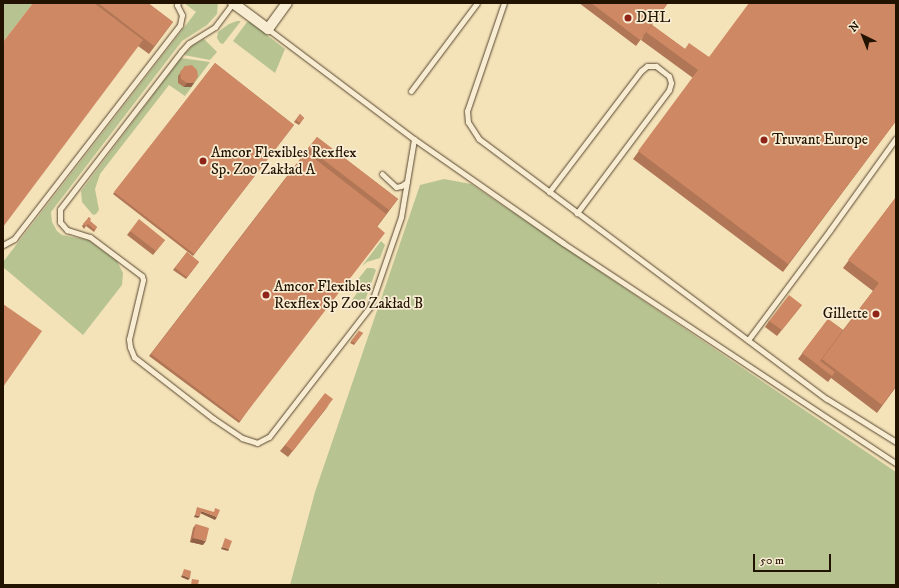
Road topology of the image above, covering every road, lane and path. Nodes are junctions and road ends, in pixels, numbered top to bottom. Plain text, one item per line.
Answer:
1 (178, 3) edge
2 (233, 3) edge
3 (287, 3) edge
4 (477, 3) edge
5 (504, 3) edge
6 (268, 29) junction
7 (411, 91) dead end
8 (896, 138) edge
9 (414, 139) junction
10 (382, 174) dead end
11 (407, 182) junction
12 (549, 192) junction
13 (577, 213) junction
14 (3, 245) edge
15 (748, 340) junction
16 (896, 442) edge
17 (896, 462) edge

1 - 14 lane
2 - 6 street
2 - 11 lane
3 - 6 street
4 - 7 lane
5 - 12 lane
6 - 9 lane
8 - 15 lane
9 - 11 lane
9 - 17 lane
10 - 11 lane
12 - 13 lane
12 - 13 lane
13 - 15 lane
15 - 16 lane

